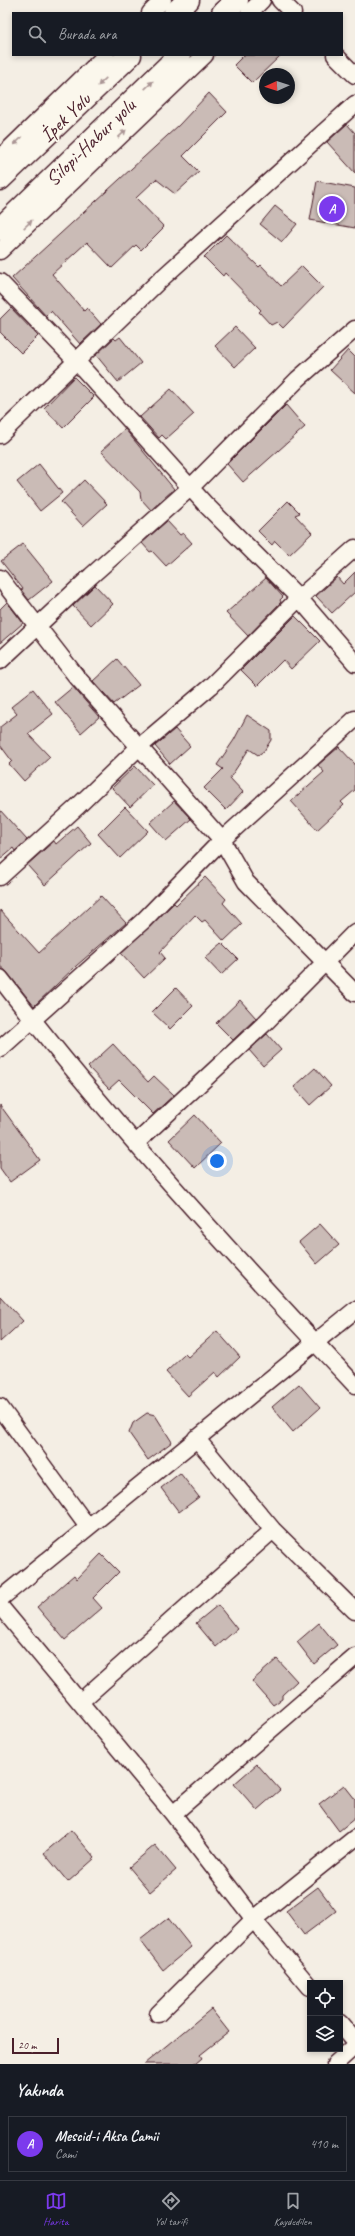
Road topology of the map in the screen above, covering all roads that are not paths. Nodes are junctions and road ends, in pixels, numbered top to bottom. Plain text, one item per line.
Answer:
1 (163, 0) edge
2 (188, 0) edge
3 (237, 0) edge
4 (262, 0) edge
5 (280, 0) edge
6 (151, 12) edge
7 (175, 12) edge
8 (225, 12) edge
9 (250, 12) edge
10 (292, 12) edge
11 (105, 56) edge
12 (129, 56) edge
13 (179, 56) edge
14 (204, 56) edge
15 (336, 56) edge
16 (355, 75) edge
17 (355, 104) edge
18 (0, 158) edge
19 (0, 179) edge
20 (0, 229) edge
21 (0, 251) edge
22 (0, 282) edge
23 (355, 329) edge
24 (77, 362) junction
25 (0, 435) edge
26 (190, 488) junction
27 (355, 548) edge
28 (0, 578) edge
29 (299, 598) junction
30 (38, 626) junction
31 (0, 661) edge
32 (355, 663) edge
33 (355, 719) edge
34 (139, 747) junction
35 (222, 840) junction
36 (0, 877) edge
37 (355, 932) edge
38 (325, 962) junction
39 (0, 978) edge
40 (355, 993) edge
41 (33, 1021) junction
42 (0, 1049) edge
43 (136, 1143) junction
44 (355, 1310) edge
45 (314, 1342) junction
46 (355, 1385) edge
47 (0, 1407) edge
48 (196, 1438) junction
49 (88, 1527) junction
50 (273, 1530) junction
51 (0, 1599) edge
52 (0, 1606) edge
53 (355, 1612) edge
54 (355, 1656) edge
55 (80, 1702) junction
56 (173, 1814) junction
57 (355, 1838) edge
58 (254, 1920) junction
59 (307, 1983) edge
60 (158, 2014) dead end
61 (343, 2027) edge
62 (355, 2041) edge
63 (355, 2046) edge
64 (335, 2064) edge

1 - 6 street
2 - 7 highway
3 - 8 highway
4 - 9 street
5 - 10 street
11 -> 18 street
12 -> 19 highway, İpek Yolu
20 -> 13 highway, Silopi-Habur yolu
21 -> 14 street
15 - 16 street
17 - 24 street
22 - 24 street
23 - 26 street
24 - 25 street
24 - 26 street
26 - 29 street
26 - 30 street
27 - 29 street
28 - 30 street
29 - 32 street
29 - 34 street
30 - 31 street
30 - 34 street
33 - 35 street
34 - 35 street
34 - 36 street
35 - 38 street
35 - 41 street
37 - 38 street
38 - 40 street
38 - 43 street
39 - 41 street
41 - 42 street
41 - 43 street
43 - 45 street
44 - 45 street
45 - 46 street
45 - 48 street
47 - 49 street
48 - 49 street
48 - 50 street
49 - 51 street
50 - 53 street
50 - 55 street
52 - 55 street
54 - 56 street
55 - 56 street
56 - 58 street
57 - 58 street
58 - 59 street
58 - 60 street
61 - 62 street
63 - 64 street

